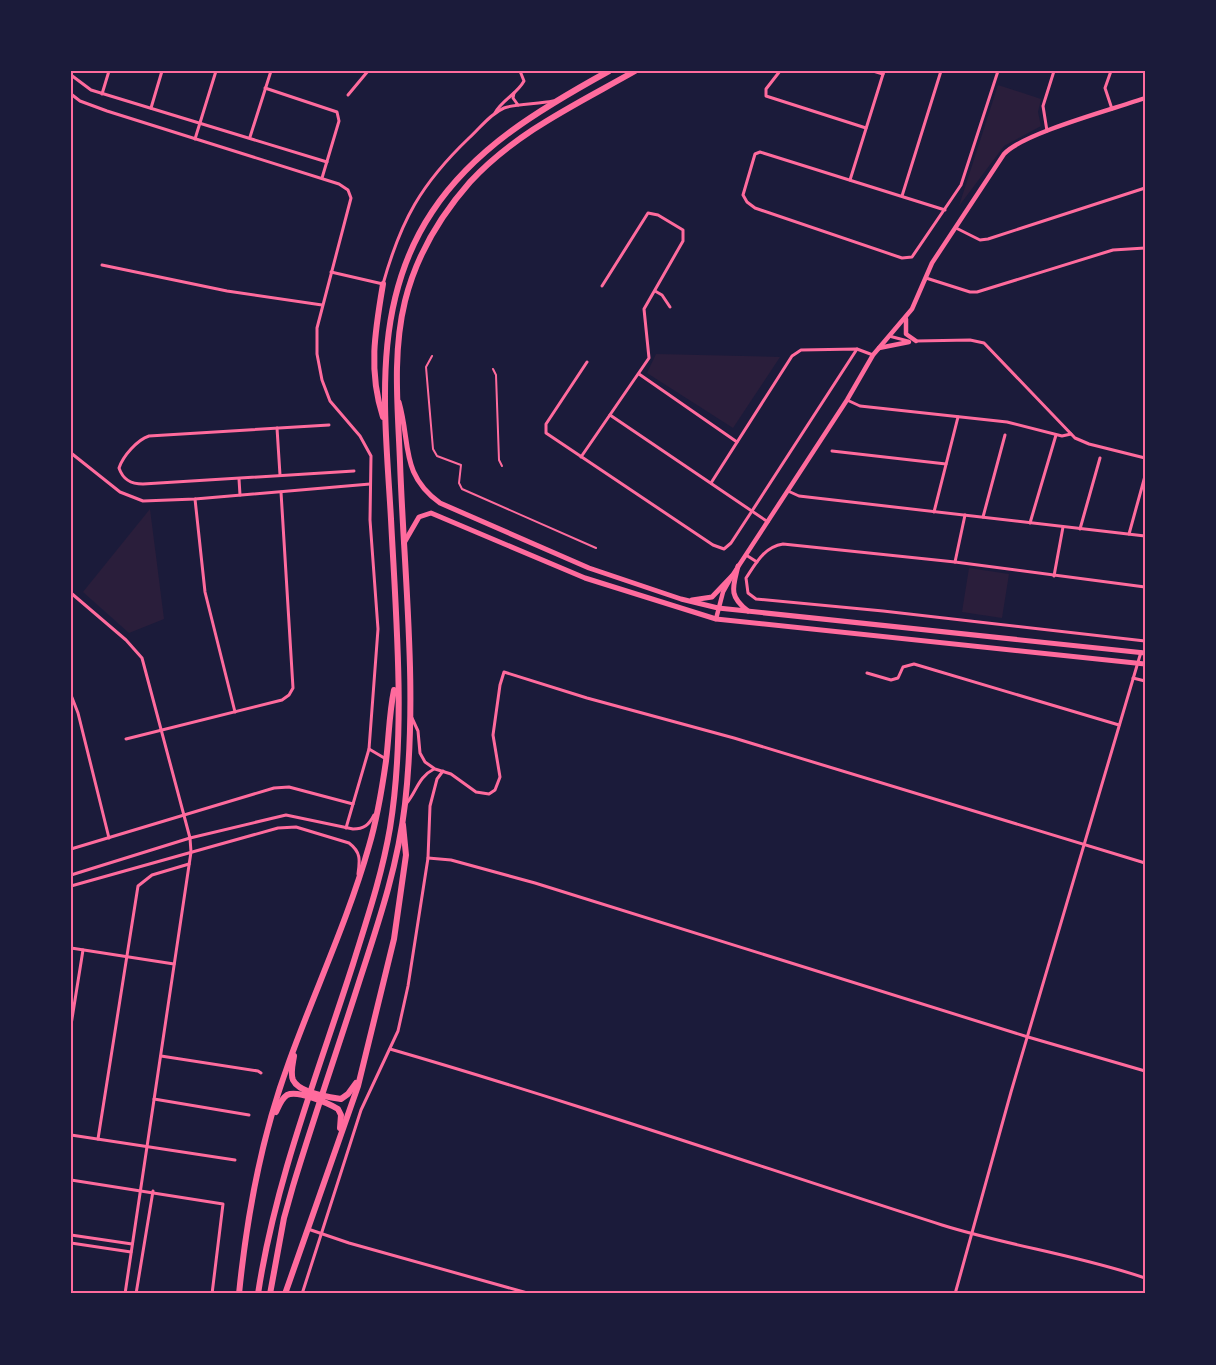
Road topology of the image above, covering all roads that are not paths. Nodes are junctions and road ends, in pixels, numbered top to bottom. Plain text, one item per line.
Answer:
1 (109, 71) edge
2 (162, 71) edge
3 (216, 71) edge
4 (271, 71) edge
5 (368, 71) edge
6 (520, 71) edge
7 (609, 71) edge
8 (635, 71) edge
9 (780, 71) edge
10 (873, 71) edge
11 (941, 71) edge
12 (998, 71) edge
13 (1054, 71) edge
14 (1111, 71) edge
15 (884, 73) edge
16 (71, 75) edge
17 (265, 88) junction
18 (514, 93) junction
19 (71, 94) edge
20 (102, 94) junction
21 (348, 95) dead end
22 (1145, 98) edge
23 (555, 100) junction
24 (519, 106) junction
25 (151, 108) junction
26 (1112, 110) junction
27 (494, 114) junction
28 (200, 123) junction
29 (866, 128) junction
30 (1048, 131) junction
31 (250, 138) junction
32 (195, 139) junction
33 (327, 162) junction
34 (322, 178) junction
35 (850, 180) junction
36 (1145, 188) edge
37 (902, 196) junction
38 (945, 210) junction
39 (956, 228) junction
40 (1145, 248) edge
41 (102, 266) dead end
42 (331, 272) junction
43 (925, 278) junction
44 (383, 284) junction
45 (602, 286) dead end
46 (655, 291) junction
47 (322, 305) junction
48 (670, 307) dead end
49 (906, 318) junction
50 (889, 336) junction
51 (916, 341) junction
52 (909, 342) junction
53 (878, 348) junction
54 (857, 349) junction
55 (874, 355) junction
56 (432, 356) dead end
57 (587, 362) dead end
58 (494, 368) dead end
59 (639, 374) junction
60 (397, 395) junction
61 (847, 400) junction
62 (610, 415) junction
63 (958, 417) junction
64 (385, 423) junction
65 (329, 425) dead end
66 (277, 428) junction
67 (1071, 434) junction
68 (1006, 435) dead end
69 (1056, 435) junction
70 (737, 442) junction
71 (832, 451) dead end
72 (71, 453) edge
73 (582, 457) junction
74 (1100, 458) dead end
75 (1145, 458) edge
76 (946, 464) junction
77 (502, 466) dead end
78 (354, 471) dead end
79 (280, 475) junction
80 (1145, 476) edge
81 (239, 479) junction
82 (710, 483) junction
83 (370, 484) junction
84 (788, 491) junction
85 (281, 492) junction
86 (240, 495) junction
87 (195, 499) junction
88 (752, 511) junction
89 (934, 512) junction
90 (965, 515) junction
91 (983, 517) junction
92 (768, 522) junction
93 (1030, 523) junction
94 (1062, 527) junction
95 (1080, 529) junction
96 (1129, 534) junction
97 (1145, 536) edge
98 (403, 545) junction
99 (596, 548) dead end
100 (746, 555) junction
101 (757, 562) junction
102 (954, 562) junction
103 (738, 566) junction
104 (732, 576) junction
105 (1054, 576) junction
106 (1145, 587) edge
107 (71, 592) edge
108 (681, 599) junction
109 (718, 608) junction
110 (749, 611) junction
111 (716, 618) junction
112 (1145, 641) edge
113 (1143, 653) edge
114 (1138, 662) junction
115 (1145, 664) edge
116 (867, 673) dead end
117 (1133, 678) junction
118 (397, 679) junction
119 (1145, 680) edge
120 (71, 695) edge
121 (235, 712) junction
122 (411, 715) junction
123 (1119, 725) junction
124 (161, 730) junction
125 (126, 739) dead end
126 (369, 749) junction
127 (386, 760) junction
128 (435, 769) junction
129 (443, 771) junction
130 (353, 804) junction
131 (405, 805) junction
132 (378, 809) junction
133 (184, 816) junction
134 (403, 822) junction
135 (346, 828) junction
136 (109, 838) junction
137 (190, 838) junction
138 (1086, 845) junction
139 (71, 849) edge
140 (191, 852) junction
141 (428, 858) junction
142 (1145, 863) edge
143 (189, 864) junction
144 (71, 875) edge
145 (71, 886) edge
146 (356, 889) junction
147 (71, 948) edge
148 (83, 950) junction
149 (126, 957) junction
150 (174, 964) junction
151 (71, 1025) edge
152 (1028, 1038) junction
153 (296, 1044) junction
154 (390, 1049) junction
155 (161, 1056) junction
156 (362, 1068) junction
157 (1145, 1071) edge
158 (261, 1073) dead end
159 (154, 1099) junction
160 (249, 1115) dead end
161 (71, 1135) edge
162 (266, 1136) junction
163 (98, 1139) junction
164 (336, 1144) junction
165 (147, 1146) junction
166 (235, 1160) dead end
167 (71, 1180) edge
168 (141, 1189) junction
169 (153, 1191) junction
170 (308, 1229) junction
171 (321, 1234) junction
172 (972, 1234) junction
173 (71, 1235) edge
174 (71, 1243) edge
175 (132, 1244) junction
176 (131, 1252) junction
177 (1145, 1278) edge
178 (125, 1294) edge
179 (136, 1294) edge
180 (212, 1294) edge
181 (240, 1294) edge
182 (258, 1294) edge
183 (270, 1294) edge
184 (285, 1294) edge
185 (302, 1294) edge
186 (531, 1294) edge
187 (954, 1294) edge

1 - 20 street
2 - 25 street
3 - 28 street
4 - 17 street
5 - 21 street
6 - 18 street
7 - 23 highway
8 - 60 highway
9 - 29 street
10 - 15 street
11 - 37 street
12 - 38 street
13 - 30 street
14 - 26 street
15 - 29 street
16 - 20 street
17 - 31 street
17 - 33 street
18 - 24 street
18 - 27 street
19 - 32 street
20 - 25 street
22 - 26 street
23 - 24 street
23 - 64 highway
24 - 27 street
25 - 28 street
26 - 30 street
27 - 44 street
28 - 31 street
28 - 32 street
29 - 35 street
30 - 39 street
31 - 33 street
32 - 34 street
33 - 34 street
34 - 42 street
35 - 37 street
35 - 38 street
36 - 39 street
37 - 38 street
39 - 43 street
40 - 43 street
41 - 47 street
42 - 44 street
42 - 47 street
43 - 49 street
44 - 64 highway
45 - 46 street
46 - 48 street
46 - 59 street
47 - 83 street
49 - 50 street
49 - 51 street
50 - 52 street
50 - 53 street
51 - 52 street
51 - 67 street
52 - 53 street
53 - 55 street
54 - 55 street
54 - 70 street
54 - 88 street
55 - 61 street
56 - 99 lane
57 - 73 street
58 - 77 lane
59 - 62 street
59 - 70 street
60 - 98 highway
60 - 108 main road
61 - 63 street
61 - 84 street
62 - 73 street
62 - 82 street
63 - 69 street
63 - 76 street
64 - 118 highway
65 - 66 street
66 - 79 street
66 - 81 street
67 - 69 street
67 - 75 street
68 - 91 street
69 - 93 street
70 - 82 street
71 - 76 street
72 - 87 street
73 - 88 street
74 - 95 street
76 - 89 street
78 - 79 street
79 - 81 street
80 - 96 street
81 - 86 street
82 - 88 street
83 - 85 street
83 - 126 street
84 - 89 street
84 - 92 street
85 - 86 street
85 - 121 street
86 - 87 street
87 - 121 street
88 - 92 street
89 - 90 street
90 - 91 street
90 - 102 street
91 - 93 street
92 - 100 street
93 - 94 street
94 - 95 street
94 - 105 street
95 - 96 street
96 - 97 street
98 - 111 main road
98 - 122 highway
100 - 101 street
100 - 103 street
101 - 102 street
101 - 112 street
102 - 105 street
103 - 104 street
103 - 110 main road
104 - 108 main road
104 - 109 street
105 - 106 street
107 - 124 street
108 - 109 main road
109 - 110 main road
109 - 111 street
110 - 113 main road
111 - 114 main road
113 - 114 street
114 - 115 main road
114 - 117 street
116 - 123 street
117 - 119 street
117 - 123 street
118 - 127 highway
118 - 182 highway
120 - 136 street
121 - 124 street
122 - 128 street
122 - 131 highway
123 - 138 street
124 - 125 street
124 - 133 street
126 - 127 street
126 - 130 street
127 - 132 highway
128 - 129 street
128 - 131 street
129 - 138 street
129 - 141 street
130 - 133 street
130 - 135 street
131 - 134 highway
132 - 135 street
132 - 146 highway
133 - 136 street
133 - 137 street
134 - 156 highway
134 - 183 highway
135 - 137 street
136 - 139 street
137 - 140 street
137 - 144 street
138 - 142 street
138 - 152 street
140 - 143 street
140 - 145 street
140 - 146 street
141 - 152 street
141 - 154 street
143 - 149 street
143 - 150 street
146 - 153 highway
147 - 148 street
148 - 149 street
148 - 151 street
149 - 150 street
149 - 163 street
150 - 155 street
152 - 157 street
152 - 172 street
153 - 156 highway
153 - 162 highway
154 - 171 street
154 - 172 street
155 - 158 street
155 - 159 street
156 - 164 highway
159 - 160 street
159 - 165 street
161 - 163 street
162 - 164 highway
162 - 181 highway
163 - 165 street
164 - 170 highway
165 - 166 street
165 - 168 street
167 - 168 street
168 - 169 street
168 - 175 street
169 - 179 street
169 - 180 street
170 - 171 street
170 - 184 highway
171 - 185 street
171 - 186 street
172 - 177 street
172 - 187 street
173 - 175 street
174 - 176 street
175 - 176 street
176 - 178 street

